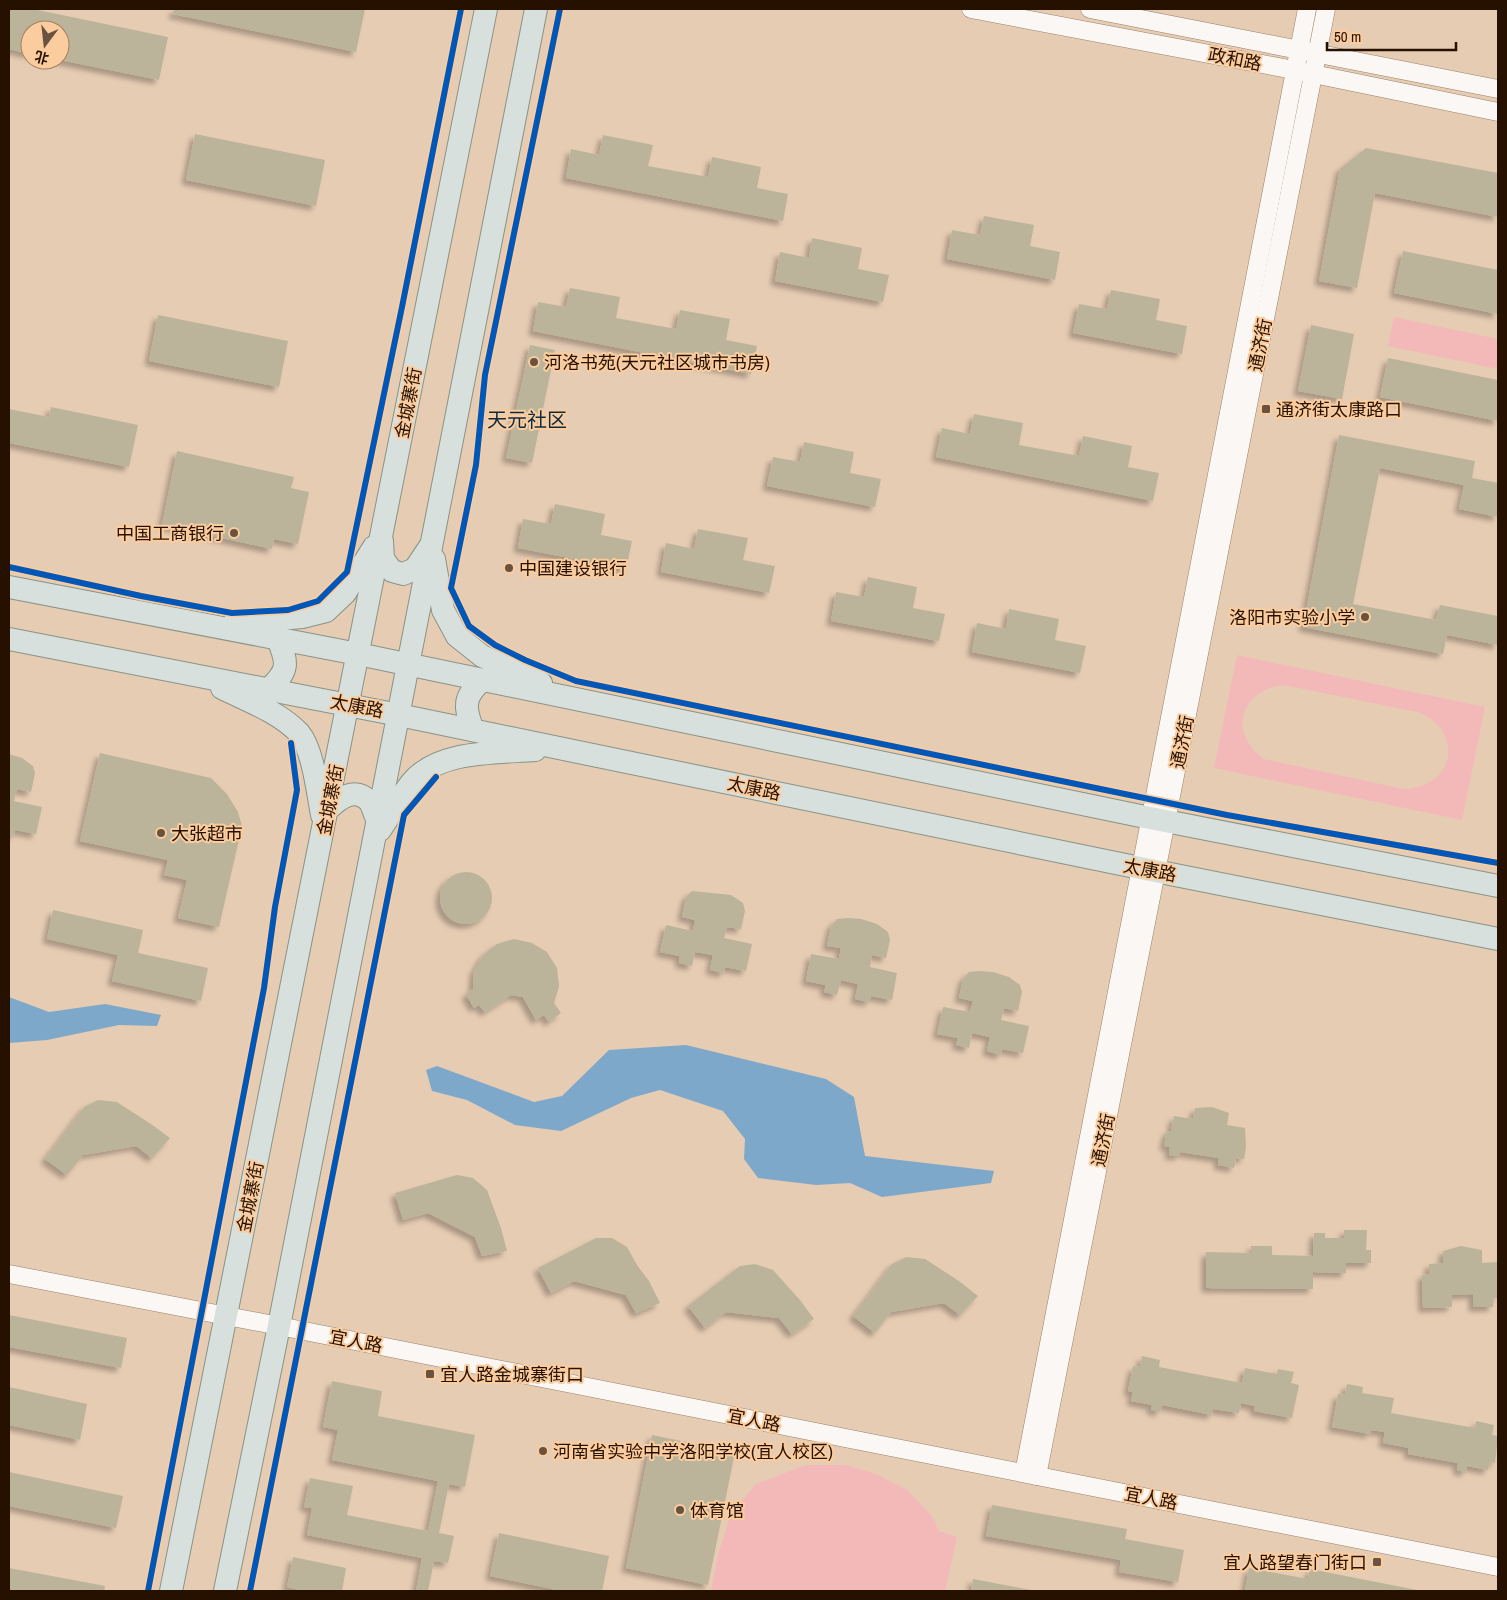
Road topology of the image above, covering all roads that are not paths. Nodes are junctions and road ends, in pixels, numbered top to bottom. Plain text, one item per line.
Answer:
1 (486, 9) edge
2 (536, 9) edge
3 (971, 9) edge
4 (1090, 9) edge
5 (1307, 9) edge
6 (1326, 9) edge
7 (1298, 50) junction
8 (1318, 53) junction
9 (1294, 70) junction
10 (1313, 74) junction
11 (1498, 89) edge
12 (1498, 112) edge
13 (381, 536) junction
14 (431, 545) junction
15 (9, 587) edge
16 (208, 626) junction
17 (9, 639) edge
18 (278, 639) junction
19 (358, 654) junction
20 (408, 665) junction
21 (198, 676) junction
22 (483, 680) junction
23 (269, 689) junction
24 (576, 699) junction
25 (349, 705) junction
26 (398, 714) junction
27 (473, 730) junction
28 (560, 748) junction
29 (326, 817) junction
30 (1158, 820) junction
31 (376, 830) junction
32 (1148, 870) junction
33 (1498, 886) edge
34 (1498, 939) edge
35 (9, 1262) edge
36 (9, 1274) edge
37 (228, 1310) junction
38 (280, 1320) junction
39 (1032, 1469) junction
40 (1498, 1556) edge
41 (1498, 1567) edge
42 (172, 1591) edge
43 (225, 1591) edge

1 - 13 main road, 金城寨街
2 - 14 main road
3 - 9 street, 政和路
4 - 7 street, 政和路
5 - 7 street, 通济街
6 - 8 street, 通济街
7 - 8 street, 政和路
7 - 9 street, 通济街
8 - 10 street, 通济街
8 - 11 street, 政和路
9 - 10 street, 政和路
9 - 30 street, 通济街
10 - 12 street, 政和路
10 - 30 street, 通济街
13 - 14 main road
13 - 16 main road
13 - 19 main road, 金城寨街
14 - 20 main road
14 - 24 main road
15 - 16 main road
16 - 18 main road
17 - 21 main road, 太康路
18 - 19 main road
18 - 23 main road
19 - 20 main road
19 - 25 main road, 金城寨街
20 - 22 main road
20 - 26 main road
21 - 23 main road, 太康路
21 - 29 main road
22 - 24 main road
22 - 27 main road
23 - 25 main road, 太康路
24 - 30 main road
25 - 26 main road, 太康路
25 - 29 main road, 金城寨街
26 - 27 main road, 太康路
26 - 31 main road
27 - 28 main road, 太康路
28 - 31 main road
28 - 32 main road, 太康路
29 - 31 main road
29 - 37 main road, 金城寨街
30 - 32 street, 通济街
30 - 33 main road
31 - 38 main road
32 - 34 main road, 太康路
32 - 39 street, 通济街
35 - 37 street, 宜人路
36 - 37 street, 宜人路
37 - 38 street, 宜人路
37 - 42 main road, 金城寨街
38 - 39 street, 宜人路
38 - 43 main road
39 - 40 street, 宜人路
39 - 41 street, 宜人路

